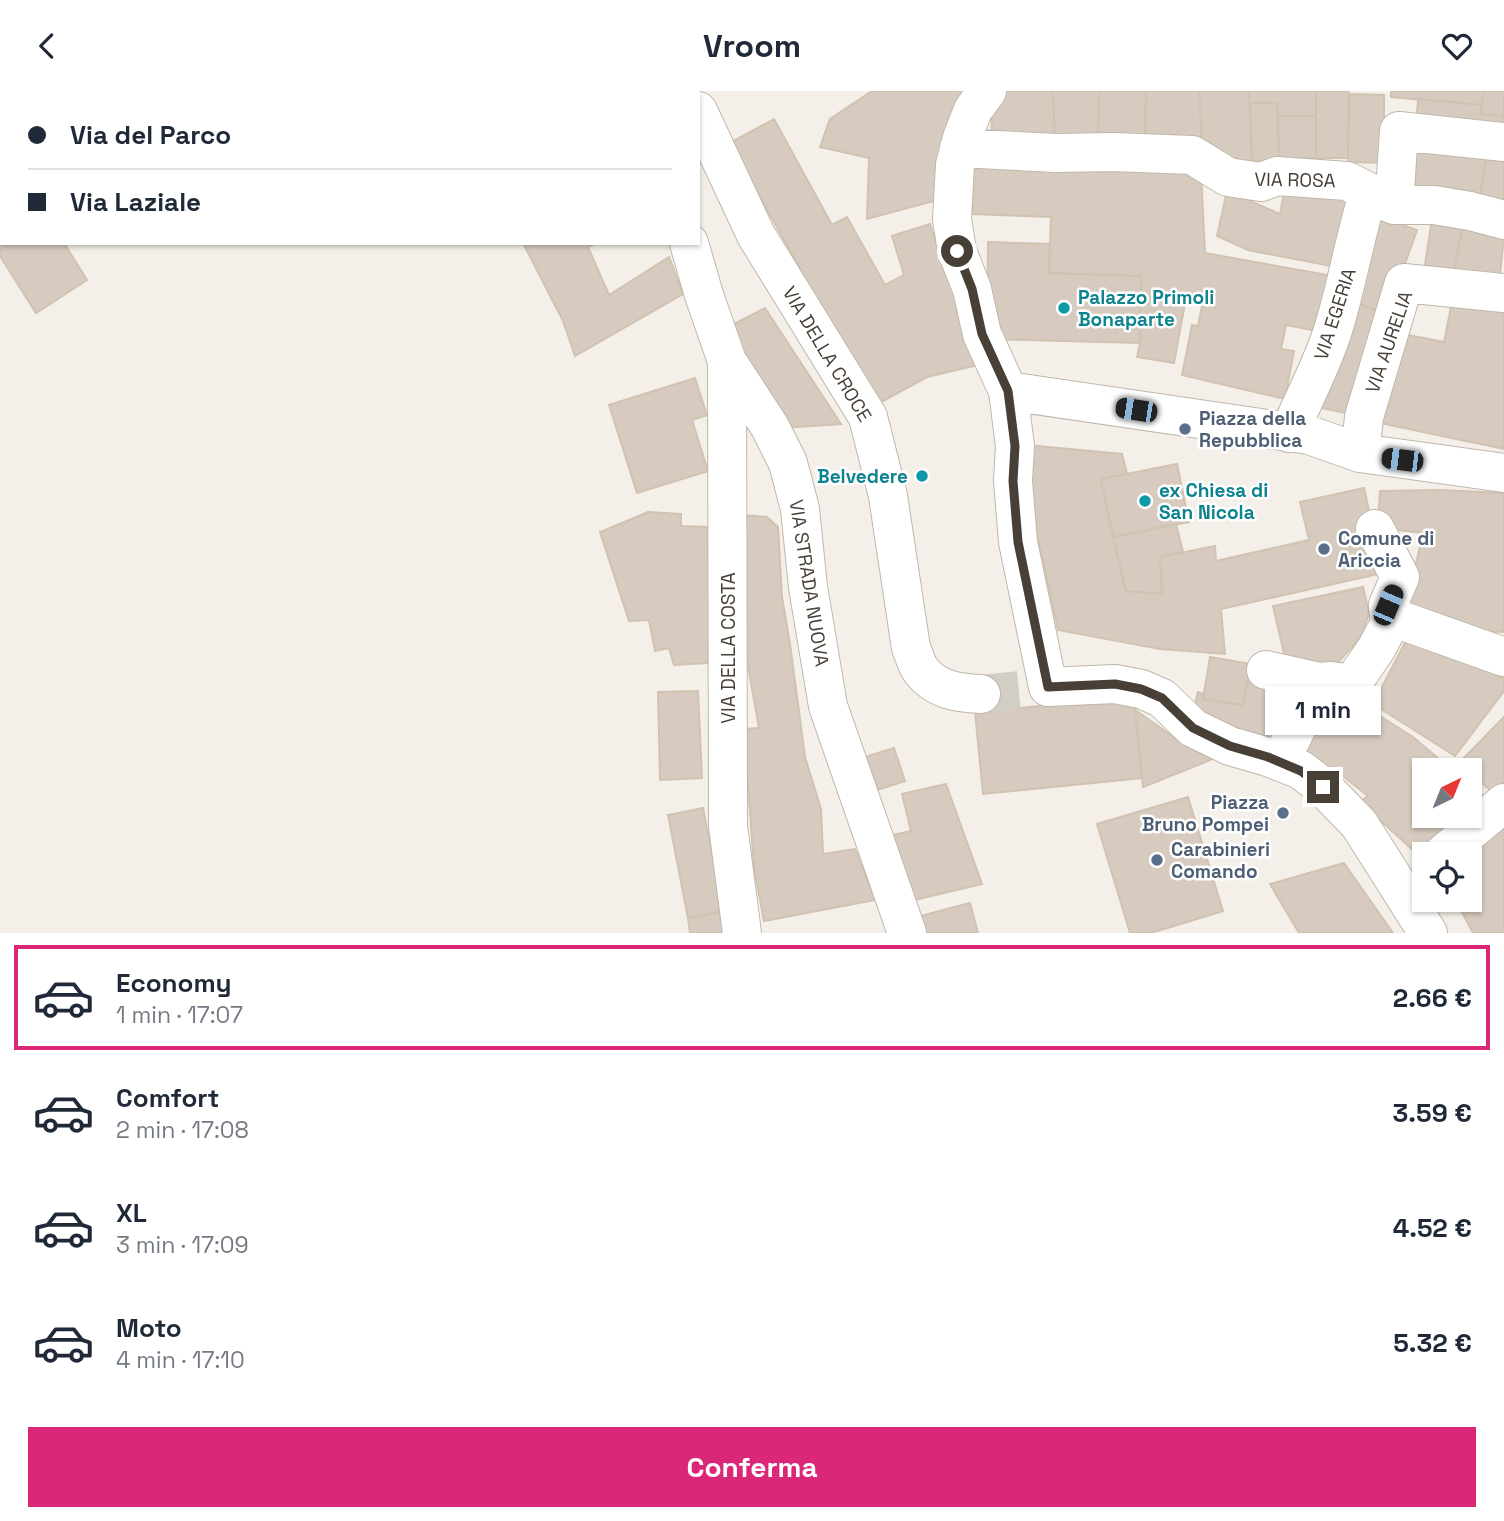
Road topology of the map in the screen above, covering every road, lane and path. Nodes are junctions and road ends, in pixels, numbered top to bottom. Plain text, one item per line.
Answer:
1 (987, 91) edge
2 (700, 115) edge
3 (1504, 142) edge
4 (959, 148) junction
5 (1381, 199) junction
6 (1504, 220) edge
7 (690, 245) edge
8 (1504, 293) edge
9 (727, 361) junction
10 (1008, 391) junction
11 (1289, 433) junction
12 (1360, 453) junction
13 (1504, 473) edge
14 (1375, 529) dead end
15 (1389, 616) junction
16 (1504, 657) edge
17 (1266, 670) dead end
18 (1318, 682) junction
19 (981, 694) tunnel mouth
20 (1280, 762) junction
21 (1504, 803) edge
22 (1457, 842) edge
23 (1412, 879) edge
24 (1422, 912) edge
25 (742, 933) edge
26 (907, 933) edge
27 (1428, 933) edge

1 - 4 street
2 - 19 street, VIA DELLA CROCE
3 - 5 street, VIA EGERIA
4 - 5 street, VIA ROSA
4 - 10 street
5 - 6 street, VIA ROSA
5 - 11 street, VIA EGERIA
7 - 9 street, VIA STRADA NUOVA
8 - 12 street, VIA AURELIA
9 - 25 street, VIA DELLA COSTA
9 - 26 street, VIA STRADA NUOVA
10 - 11 street
10 - 20 street
11 - 12 street
12 - 13 street
14 - 15 street
15 - 16 street
15 - 18 street
17 - 18 street
18 - 20 street
20 - 23 street
21 - 22 street
24 - 27 street

